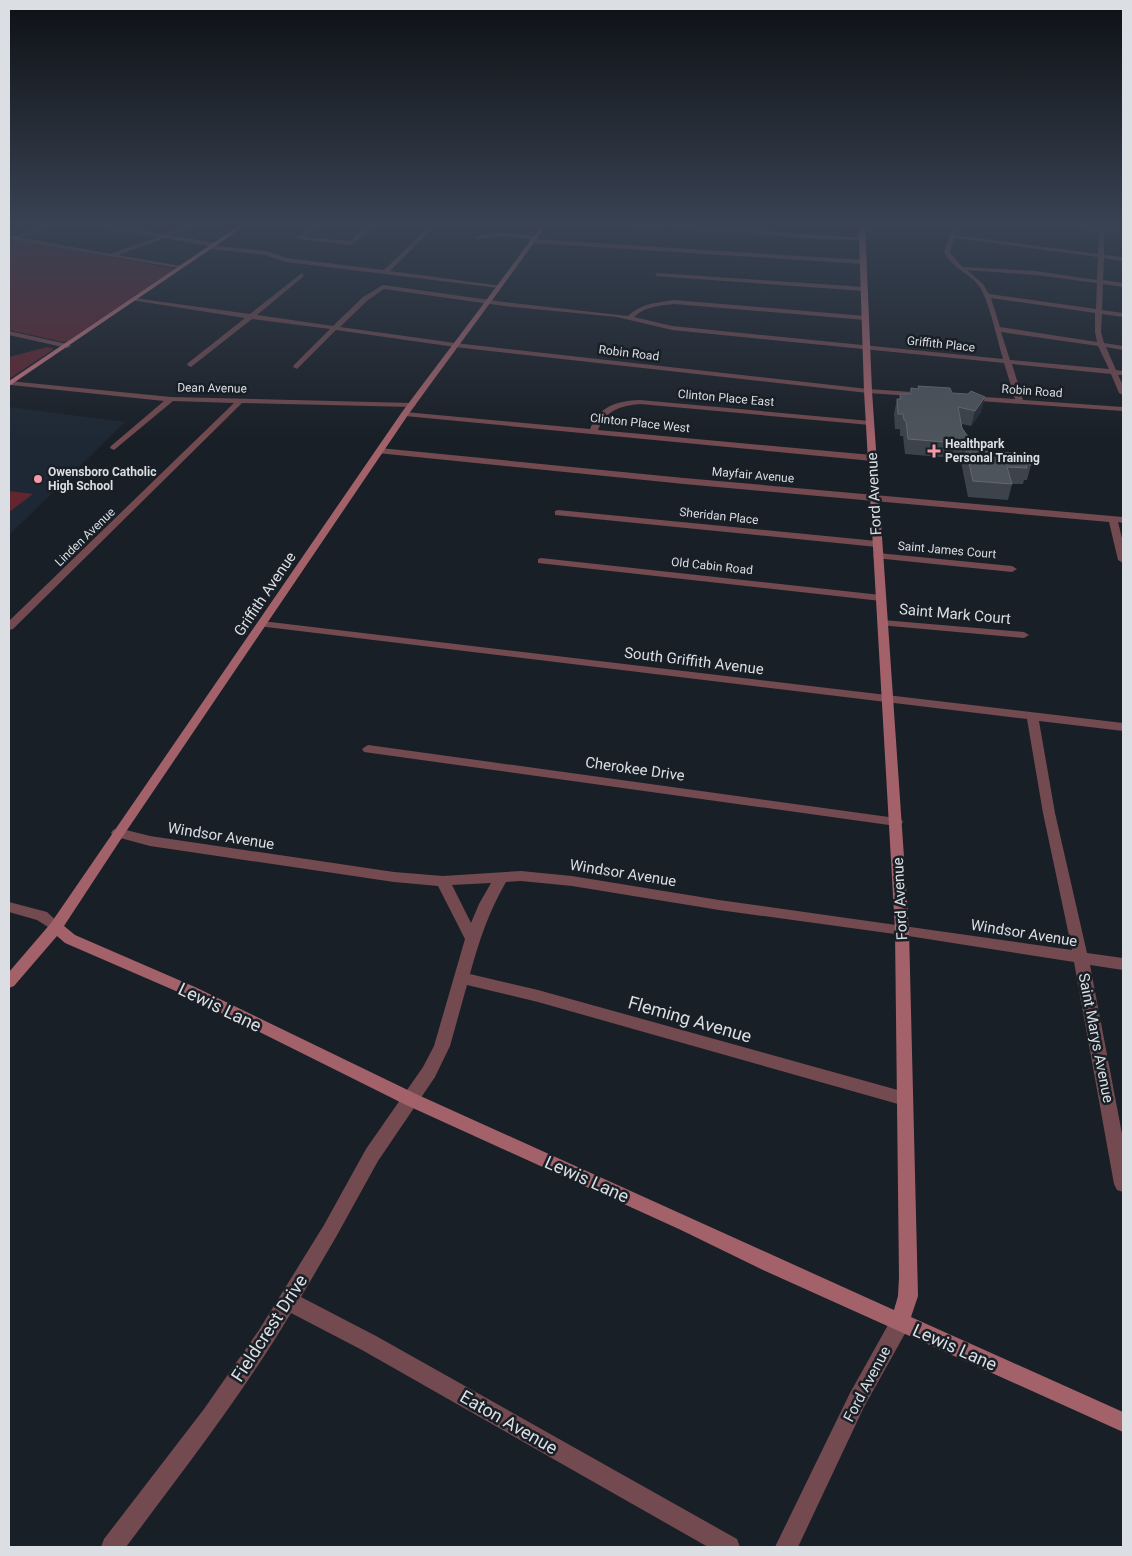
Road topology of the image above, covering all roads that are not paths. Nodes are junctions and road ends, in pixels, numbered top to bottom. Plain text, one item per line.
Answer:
1 (140, 296) edge
2 (277, 296) edge
3 (372, 296) edge
4 (443, 296) edge
5 (493, 296) edge
6 (864, 296) edge
7 (987, 296) joint
8 (1100, 296) edge
9 (134, 300) junction
10 (489, 302) junction
11 (1099, 312) junction
12 (1123, 315) edge
13 (251, 317) junction
14 (629, 318) junction
15 (865, 318) junction
16 (336, 328) junction
17 (997, 329) junction
18 (9, 333) edge
19 (455, 345) junction
20 (1100, 345) junction
21 (67, 346) junction
22 (867, 348) junction
23 (1123, 348) edge
24 (1006, 361) junction
25 (190, 365) dead end
26 (297, 367) dead end
27 (1114, 372) junction
28 (1123, 373) edge
29 (10, 384) edge
30 (868, 391) junction
31 (1123, 393) edge
32 (938, 396) edge
33 (956, 397) edge
34 (171, 399) junction
35 (242, 400) junction
36 (1020, 402) junction
37 (409, 409) junction
38 (1123, 409) edge
39 (870, 423) junction
40 (593, 431) junction
41 (114, 448) dead end
42 (380, 451) junction
43 (872, 458) junction
44 (875, 498) junction
45 (558, 513) dead end
46 (1113, 519) junction
47 (1123, 520) edge
48 (878, 550) junction
49 (541, 560) dead end
50 (1123, 560) edge
51 (1012, 569) dead end
52 (881, 598) junction
53 (883, 623) junction
54 (262, 624) junction
55 (9, 627) edge
56 (1024, 635) dead end
57 (889, 699) junction
58 (1033, 717) junction
59 (1123, 727) edge
60 (368, 749) dead end
61 (896, 822) junction
62 (118, 833) junction
63 (502, 877) junction
64 (442, 881) junction
65 (9, 907) edge
66 (56, 927) junction
67 (902, 930) junction
68 (472, 939) junction
69 (1081, 958) junction
70 (1123, 964) edge
71 (463, 978) junction
72 (9, 982) edge
73 (410, 1099) junction
74 (905, 1099) junction
75 (1123, 1184) edge
76 (288, 1301) junction
77 (900, 1323) junction
78 (1123, 1422) edge
79 (112, 1547) edge
80 (729, 1547) edge
81 (786, 1547) edge

1 - 9 main road
2 - 13 street
3 - 16 street, Griffith Place
4 - 10 street, Griffith Place
5 - 10 street, Griffith Avenue
6 - 15 street, Ford Avenue
7 - 11 street
7 - 17 street
8 - 11 street
9 - 13 street, Robin Road
9 - 21 main road
10 - 14 street, Griffith Place
10 - 19 street, Griffith Avenue
11 - 12 street
11 - 20 street
13 - 16 street, Robin Road
13 - 25 street
14 - 15 street
14 - 22 street, Griffith Place
15 - 22 street, Ford Avenue
16 - 19 street, Robin Road
16 - 26 street
17 - 20 street
17 - 24 street
18 - 21 street
19 - 30 street, Robin Road
19 - 37 street, Griffith Avenue
20 - 23 street
20 - 27 street
21 - 29 main road
22 - 24 street, Griffith Place
22 - 30 street, Ford Avenue
24 - 27 street, Griffith Place
24 - 36 street
27 - 28 street, Griffith Place
27 - 31 street
29 - 34 street, Dean Avenue
30 - 32 street, Robin Road
30 - 39 street, Ford Avenue
33 - 36 street, Robin Road
34 - 35 street, Dean Avenue
34 - 41 street
35 - 37 street, Dean Avenue
35 - 55 street, Linden Avenue
36 - 38 street, Robin Road
37 - 40 street, Clinton Place West
37 - 42 street, Griffith Avenue
39 - 40 street, Clinton Place East
39 - 43 street, Ford Avenue
40 - 43 street, Clinton Place West
42 - 44 street, Mayfair Avenue
42 - 54 street, Griffith Avenue
43 - 44 street, Ford Avenue
44 - 46 street, Mayfair Avenue
44 - 48 street, Ford Avenue
45 - 48 street, Sheridan Place
46 - 47 street, Mayfair Avenue
46 - 50 street
48 - 51 street, Saint James Court
48 - 52 street, Ford Avenue
49 - 52 street, Old Cabin Road
52 - 53 street, Ford Avenue
53 - 56 street, Saint Mark Court
53 - 57 street, Ford Avenue
54 - 57 street, South Griffith Avenue
54 - 62 street, Griffith Avenue
57 - 58 street, South Griffith Avenue
57 - 61 street, Ford Avenue
58 - 59 street, South Griffith Avenue
58 - 69 street, Saint Marys Avenue
60 - 61 street, Cherokee Drive
61 - 67 street, Ford Avenue
62 - 64 street, Windsor Avenue
62 - 66 street, Griffith Avenue
63 - 64 street, Windsor Avenue
63 - 67 street, Windsor Avenue
63 - 68 street, Fieldcrest Drive
64 - 68 street
65 - 66 street
66 - 72 street, Griffith Avenue
66 - 73 street, Lewis Lane
67 - 69 street, Windsor Avenue
67 - 74 street, Ford Avenue
68 - 71 street, Fieldcrest Drive
69 - 70 street, Windsor Avenue
69 - 75 street, Saint Marys Avenue
71 - 73 street, Fieldcrest Drive
71 - 74 street, Fleming Avenue
73 - 76 street, Fieldcrest Drive
73 - 77 street, Lewis Lane
74 - 77 street, Ford Avenue
76 - 79 street, Fieldcrest Drive
76 - 80 street, Eaton Avenue
77 - 78 street, Lewis Lane
77 - 81 street, Ford Avenue

